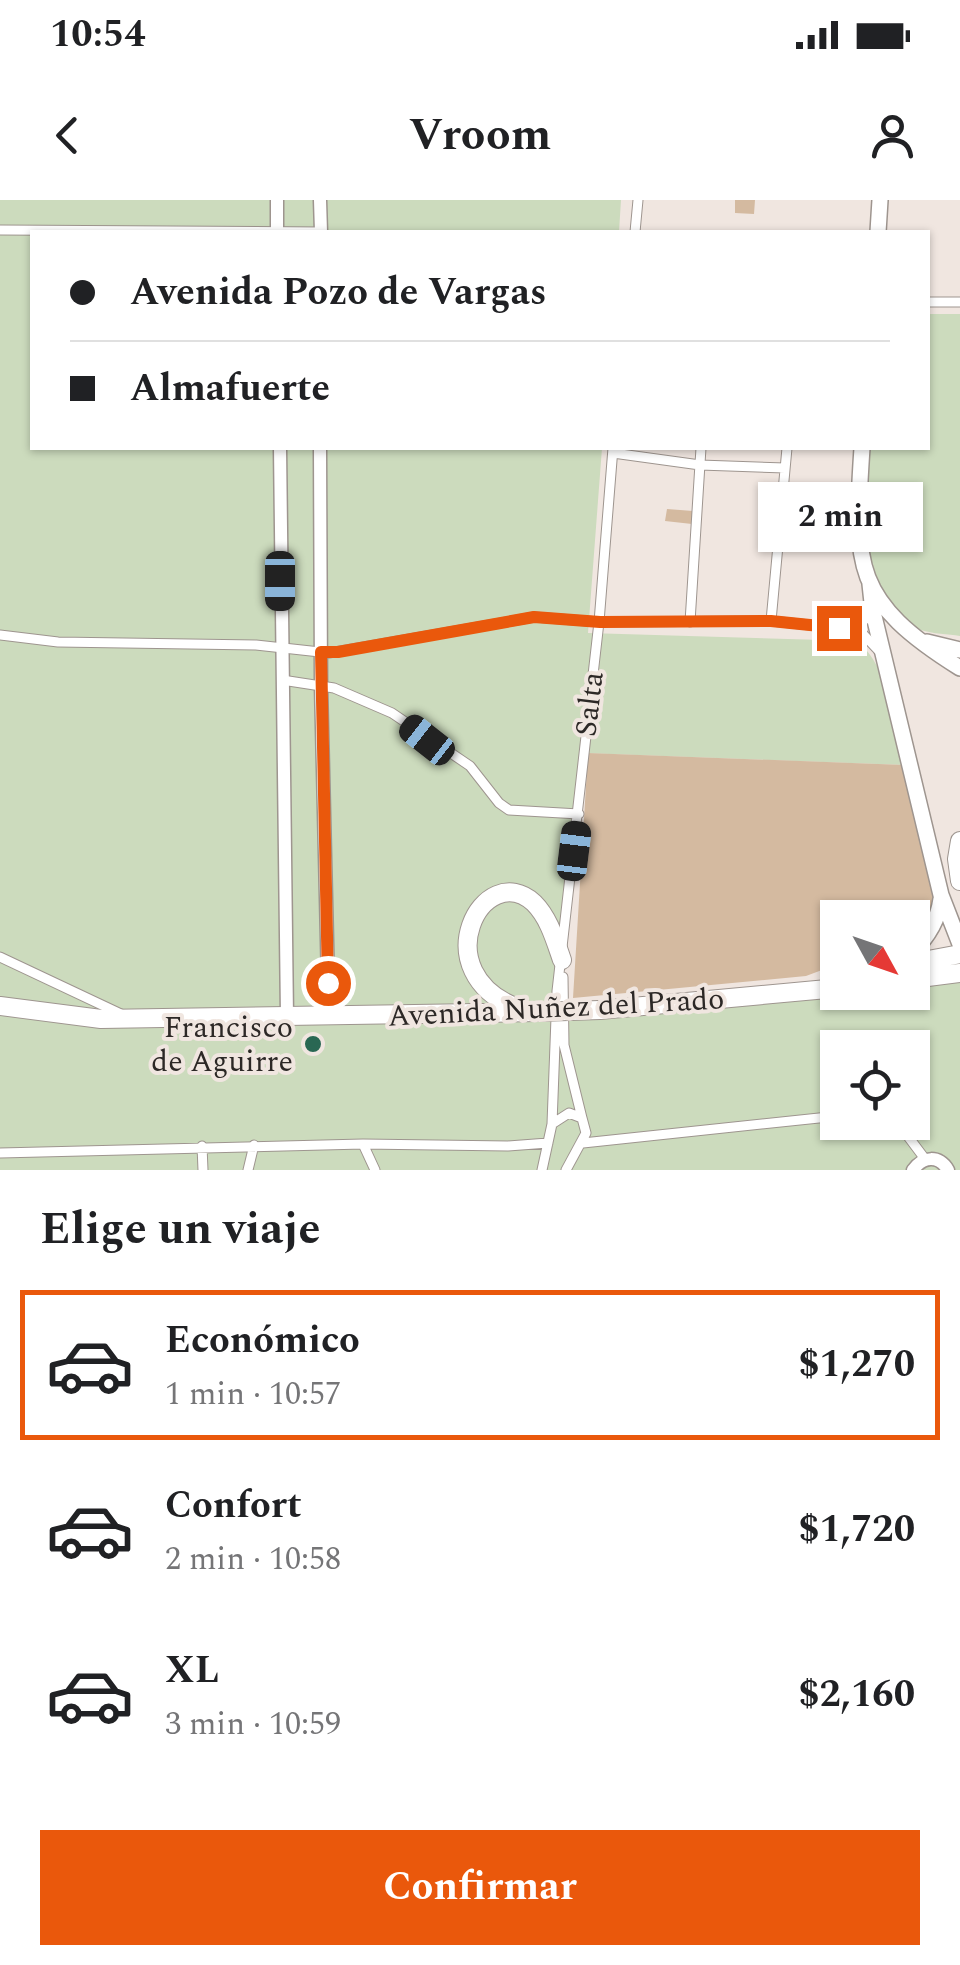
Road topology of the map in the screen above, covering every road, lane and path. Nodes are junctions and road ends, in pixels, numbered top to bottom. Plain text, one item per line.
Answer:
1 (276, 200) edge
2 (320, 200) edge
3 (638, 200) edge
4 (880, 200) edge
5 (0, 230) edge
6 (30, 230) edge
7 (277, 230) edge
8 (320, 230) edge
9 (635, 230) edge
10 (878, 230) edge
11 (930, 302) edge
12 (960, 302) edge
13 (280, 450) edge
14 (320, 450) edge
15 (613, 450) edge
16 (702, 450) edge
17 (788, 450) edge
18 (862, 450) edge
19 (700, 465) junction
20 (785, 468) junction
21 (878, 610) junction
22 (771, 621) junction
23 (600, 622) junction
24 (690, 622) junction
25 (839, 628) junction
26 (0, 635) edge
27 (918, 640) junction
28 (280, 648) junction
29 (960, 650) edge
30 (321, 652) junction
31 (884, 662) junction
32 (960, 668) edge
33 (282, 680) junction
34 (321, 684) junction
35 (579, 814) junction
36 (960, 841) edge
37 (960, 881) edge
38 (941, 896) junction
39 (930, 930) edge
40 (960, 944) edge
41 (960, 954) edge
42 (0, 957) edge
43 (562, 960) junction
44 (930, 960) edge
45 (960, 973) edge
46 (930, 977) edge
47 (820, 990) edge
48 (0, 1006) edge
49 (534, 1012) junction
50 (334, 1016) junction
51 (287, 1017) junction
52 (132, 1019) junction
53 (820, 1118) edge
54 (583, 1121) junction
55 (552, 1124) junction
56 (911, 1140) edge
57 (613, 1142) junction
58 (583, 1143) junction
59 (363, 1144) junction
60 (202, 1146) junction
61 (254, 1146) junction
62 (547, 1147) junction
63 (0, 1153) edge
64 (925, 1160) junction
65 (960, 1165) edge
66 (944, 1166) edge
67 (202, 1170) edge
68 (248, 1170) edge
69 (375, 1170) edge
70 (542, 1170) edge
71 (566, 1170) edge
72 (913, 1170) edge

1 - 7 main road
2 - 8 main road
3 - 9 street
4 - 10 main road
5 - 6 street
11 - 12 street
13 - 28 main road
14 - 30 main road
15 - 19 street
15 - 23 street, Salta
16 - 19 street
17 - 20 street
18 - 21 main road
19 - 20 street
19 - 24 street
20 - 22 street
21 - 25 street
21 - 27 main road
21 - 31 main road
22 - 24 street
22 - 25 street
23 - 24 street
23 - 30 street
23 - 35 street, Salta
25 - 31 street
26 - 28 street
27 - 29 main road
27 - 32 main road
28 - 30 street
28 - 33 main road
30 - 34 main road
31 - 38 main road
33 - 34 street
33 - 51 main road
34 - 35 street
34 - 50 main road
35 - 43 street, Salta
36 - 37 highway
38 - 39 main road
38 - 40 main road
41 - 44 highway
42 - 52 street
43 - 49 highway
43 - 54 street
43 - 55 street
45 - 46 highway
47 - 49 highway, Avenida Nuñez del Prado, bridge
48 - 52 highway, Avenida Nuñez del Prado
49 - 50 highway, Avenida Nuñez del Prado
50 - 51 highway, Avenida Nuñez del Prado
51 - 52 highway, Avenida Nuñez del Prado
53 - 57 street
54 - 55 street
54 - 57 street
54 - 58 street
55 - 62 street
56 - 64 street
57 - 58 street
58 - 71 street
59 - 61 street
59 - 62 street
59 - 69 street
60 - 61 street
60 - 63 street
60 - 67 street
61 - 68 street
62 - 70 street
64 - 66 main road
64 - 72 main road
65 - 66 main road

